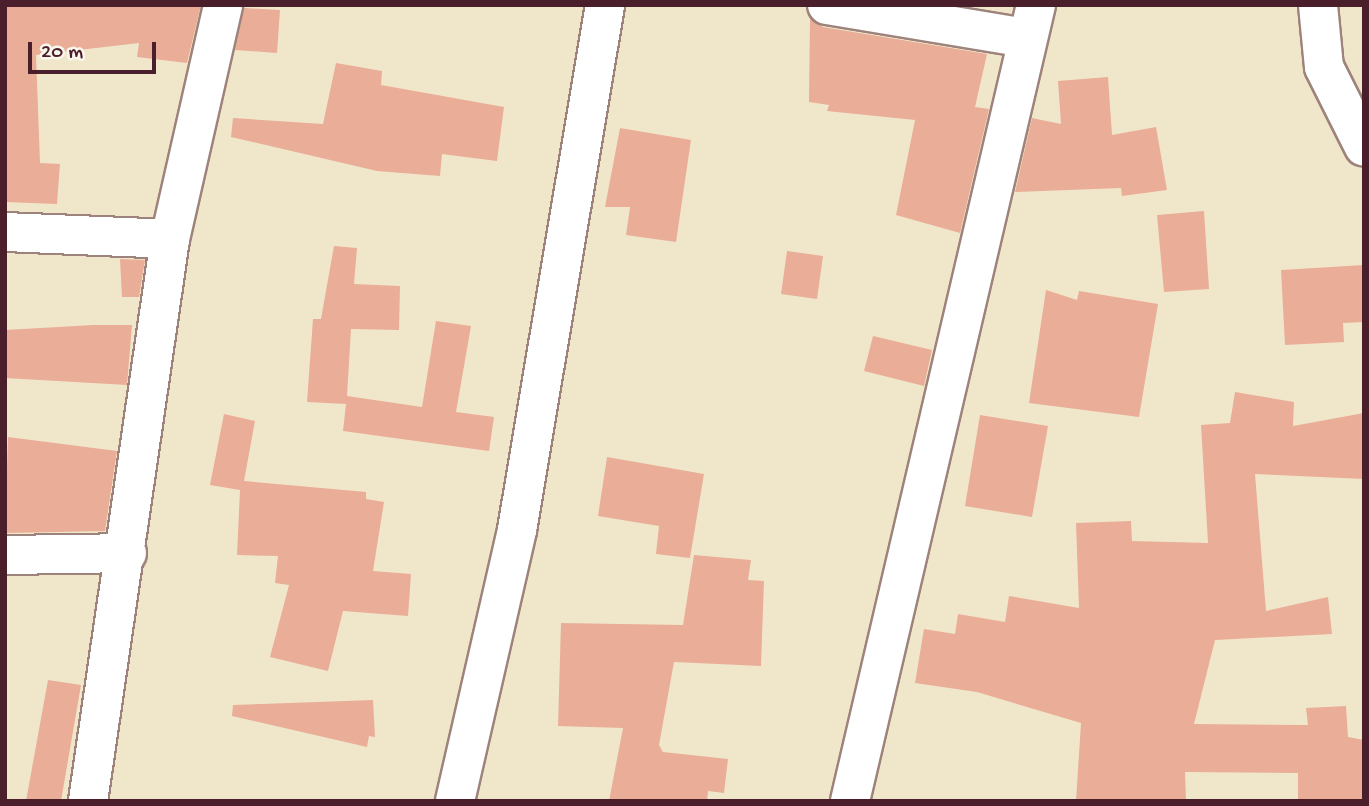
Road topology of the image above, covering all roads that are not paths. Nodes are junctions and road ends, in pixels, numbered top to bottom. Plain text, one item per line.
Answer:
1 (223, 5) edge
2 (605, 5) edge
3 (827, 5) edge
4 (1318, 5) edge
5 (1031, 22) edge
6 (1364, 147) edge
7 (5, 232) edge
8 (170, 239) junction
9 (127, 553) junction
10 (5, 555) edge
11 (88, 801) edge
12 (455, 801) edge
13 (850, 801) edge

1 - 8 street
2 - 12 street
3 - 5 street
4 - 6 street
5 - 13 street
7 - 8 street
8 - 9 street
9 - 10 street
9 - 11 street

